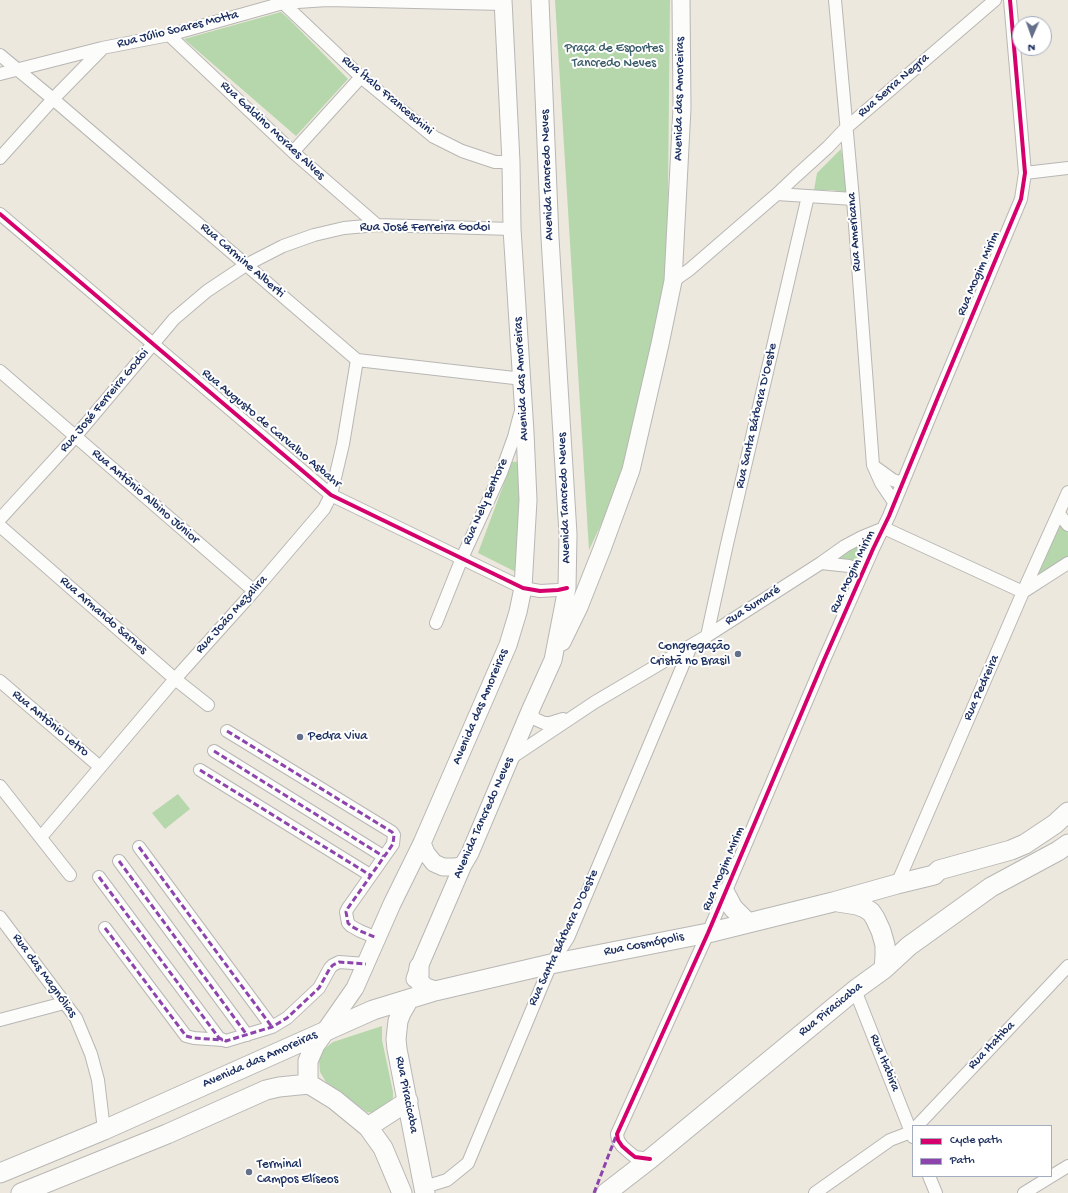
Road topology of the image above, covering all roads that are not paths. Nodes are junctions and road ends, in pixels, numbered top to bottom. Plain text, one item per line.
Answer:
1 (540, 0) edge
2 (681, 0) edge
3 (835, 0) edge
4 (996, 0) edge
5 (1010, 0) edge
6 (282, 2) edge
7 (503, 2) edge
8 (169, 35) junction
9 (102, 48) junction
10 (0, 56) edge
11 (16, 69) junction
12 (0, 74) edge
13 (361, 77) junction
14 (53, 99) junction
15 (846, 128) junction
16 (293, 152) junction
17 (0, 158) edge
18 (511, 162) junction
19 (1068, 168) edge
20 (1025, 173) junction
21 (796, 176) junction
22 (777, 194) junction
23 (808, 196) junction
24 (853, 199) junction
25 (0, 214) edge
26 (377, 225) junction
27 (512, 229) junction
28 (246, 265) junction
29 (673, 281) junction
30 (154, 343) junction
31 (358, 360) junction
32 (0, 371) edge
33 (523, 379) junction
34 (523, 403) junction
35 (75, 437) junction
36 (873, 465) junction
37 (902, 483) junction
38 (1068, 492) edge
39 (331, 495) junction
40 (894, 502) junction
41 (1059, 514) junction
42 (0, 519) edge
43 (1068, 525) edge
44 (0, 526) edge
45 (884, 528) junction
46 (602, 549) junction
47 (462, 558) junction
48 (821, 563) junction
49 (1068, 563) edge
50 (861, 576) junction
51 (523, 588) junction
52 (567, 588) junction
53 (254, 591) junction
54 (1023, 592) junction
55 (436, 623) dead end
56 (707, 636) junction
57 (691, 646) junction
58 (553, 660) junction
59 (175, 678) junction
60 (0, 681) edge
61 (208, 705) dead end
62 (530, 710) junction
63 (583, 711) junction
64 (227, 731) dead end
65 (214, 751) dead end
66 (511, 758) junction
67 (100, 767) junction
68 (200, 770) dead end
69 (0, 786) edge
70 (1068, 812) edge
71 (41, 837) junction
72 (422, 843) junction
73 (139, 847) dead end
74 (1065, 851) edge
75 (383, 856) junction
76 (119, 861) dead end
77 (464, 865) junction
78 (370, 875) junction
79 (70, 876) dead end
80 (98, 877) dead end
81 (897, 884) junction
82 (725, 892) junction
83 (833, 902) junction
84 (0, 917) edge
85 (748, 923) junction
86 (105, 928) dead end
87 (708, 933) junction
88 (377, 938) junction
89 (366, 964) junction
90 (550, 964) junction
91 (1068, 966) edge
92 (419, 967) junction
93 (884, 969) junction
94 (855, 990) junction
95 (435, 991) junction
96 (409, 999) junction
97 (64, 1003) junction
98 (0, 1020) edge
99 (272, 1027) junction
100 (326, 1031) junction
101 (247, 1035) junction
102 (223, 1040) junction
103 (309, 1084) junction
104 (408, 1100) junction
105 (920, 1125) edge
106 (368, 1126) junction
107 (912, 1126) edge
108 (104, 1130) junction
109 (912, 1132) edge
110 (650, 1159) junction
111 (1068, 1166) edge
112 (0, 1172) edge
113 (1052, 1176) edge
114 (929, 1177) edge
115 (1050, 1177) edge
116 (425, 1189) edge
117 (608, 1192) edge
118 (21, 1193) edge
119 (402, 1193) edge
120 (815, 1193) edge
121 (936, 1193) edge
122 (1024, 1193) edge

1 - 52 main road, Avenida Tancredo Neves
2 - 29 main road, Avenida das Amoreiras
3 - 15 street, Rua Americana
4 - 15 street, Rua Serra Negra
5 - 20 street, Rua Mogim Mirim
6 - 7 street, Rua Júlio Soares Motta
6 - 8 street, Rua Júlio Soares Motta
6 - 13 street, Rua Ítalo Franceschini
7 - 18 main road, Avenida das Amoreiras
8 - 9 street, Rua Júlio Soares Motta
8 - 16 street, Rua Galdino Moraes Alves
9 - 11 street, Rua Júlio Soares Motta
9 - 14 street
10 - 11 street, Rua Carmine Alberti
11 - 12 street, Rua Júlio Soares Motta
11 - 14 street, Rua Carmine Alberti
13 - 16 street
13 - 18 street, Rua Ítalo Franceschini
14 - 17 street
14 - 28 street, Rua Carmine Alberti
15 - 21 street, Rua Serra Negra
15 - 24 street, Rua Americana
16 - 26 street, Rua Galdino Moraes Alves
18 - 27 main road, Avenida das Amoreiras
19 - 20 street
20 - 37 street, Rua Mogim Mirim
21 - 22 street, Rua Serra Negra
21 - 23 street
22 - 23 street
22 - 29 street, Rua Serra Negra
23 - 24 street
23 - 56 street, Rua Santa Bárbara D'Oeste
24 - 36 street, Rua Americana
25 - 30 street, Rua Augusto de Carvalho Asbahr
26 - 27 street, Rua José Ferreira Godoi
26 - 28 street, Rua José Ferreira Godoi
27 - 33 main road, Avenida das Amoreiras
28 - 30 street, Rua José Ferreira Godoi
28 - 31 street, Rua Carmine Alberti
29 - 46 main road, Avenida das Amoreiras
30 - 35 street, Rua José Ferreira Godoi
30 - 39 street, Rua Augusto de Carvalho Asbahr
31 - 33 street
31 - 39 street, Rua João Mezalira
32 - 35 street, Rua Antônio Albino Júnior
33 - 34 main road, Avenida das Amoreiras
34 - 47 street, Rua Nely Bentore
34 - 51 main road, Avenida das Amoreiras
35 - 42 street, Rua José Ferreira Godoi
35 - 53 street, Rua Antônio Albino Júnior
36 - 37 street
36 - 40 street, Rua Americana
37 - 40 street, Rua Mogim Mirim
38 - 41 street, Rua Pedreira
39 - 47 street, Rua Augusto de Carvalho Asbahr
39 - 53 street, Rua João Mezalira
40 - 45 street, Rua Mogim Mirim
41 - 43 street
41 - 54 street, Rua Pedreira
44 - 59 street, Rua Armando Sarnes
45 - 48 street, Rua Sumaré
45 - 50 street, Rua Mogim Mirim
45 - 54 street
46 - 52 main road, Avenida das Amoreiras
46 - 58 main road, Avenida das Amoreiras
47 - 51 street, Rua Augusto de Carvalho Asbahr
47 - 55 street, Rua Nely Bentore
48 - 50 street
48 - 56 street, Rua Sumaré
49 - 54 street
50 - 82 street, Rua Mogim Mirim
51 - 52 street, Rua Augusto de Carvalho Asbahr
51 - 72 main road, Avenida das Amoreiras
52 - 58 main road, Avenida Tancredo Neves
53 - 59 street, Rua João Mezalira
54 - 81 street, Rua Pedreira
56 - 57 street, Rua Sumaré
57 - 63 street, Rua Sumaré
57 - 90 street, Rua Santa Bárbara D'Oeste
58 - 62 main road, Avenida Tancredo Neves
59 - 61 street, Rua Armando Sarnes
59 - 67 street, Rua João Mezalira
60 - 67 street, Rua Antônio Letro
62 - 63 street, Rua Sumaré
62 - 66 main road, Avenida Tancredo Neves
63 - 66 street, Rua Sumaré
64 - 75 street
65 - 75 street
66 - 77 main road, Avenida Tancredo Neves
67 - 71 street, Rua João Mezalira
68 - 78 street
69 - 71 street
70 - 81 main road, Rua Cosmópolis
71 - 79 street
72 - 77 main road
72 - 88 main road, Avenida das Amoreiras
73 - 99 street
74 - 93 main road, Rua Piracicaba
75 - 78 street
76 - 101 street
77 - 92 main road, Avenida Tancredo Neves
78 - 88 street
80 - 102 street
81 - 83 main road, Rua Cosmópolis
82 - 85 main road
82 - 87 street, Rua Mogim Mirim
83 - 85 main road, Rua Cosmópolis
83 - 93 main road
84 - 97 street, Rua das Magnólias
85 - 87 main road, Rua Cosmópolis
86 - 102 street
87 - 90 main road, Rua Cosmópolis
87 - 110 street, Rua Mogim Mirim
88 - 89 main road, Avenida das Amoreiras
89 - 99 street
89 - 100 main road, Avenida das Amoreiras
90 - 95 main road, Rua Cosmópolis
90 - 116 street, Rua Santa Bárbara D'Oeste
91 - 105 street, Rua Itatiba
92 - 95 main road
92 - 96 main road, Avenida Tancredo Neves
93 - 94 main road, Rua Piracicaba
94 - 107 street, Rua Itabira
94 - 110 main road, Rua Piracicaba
95 - 96 main road, Rua Cosmópolis
96 - 100 main road, Rua Cosmópolis
96 - 104 main road, Rua Piracicaba
97 - 98 street
97 - 108 street, Rua das Magnólias
99 - 101 street
100 - 103 main road
100 - 108 main road, Avenida das Amoreiras
101 - 102 street
103 - 106 main road
103 - 118 main road
104 - 106 main road
104 - 116 main road, Rua Piracicaba
106 - 119 main road
108 - 112 main road, Avenida das Amoreiras
109 - 120 street, Rua Itatiba
110 - 117 main road, Rua Piracicaba
111 - 113 street
114 - 121 street
115 - 122 street

